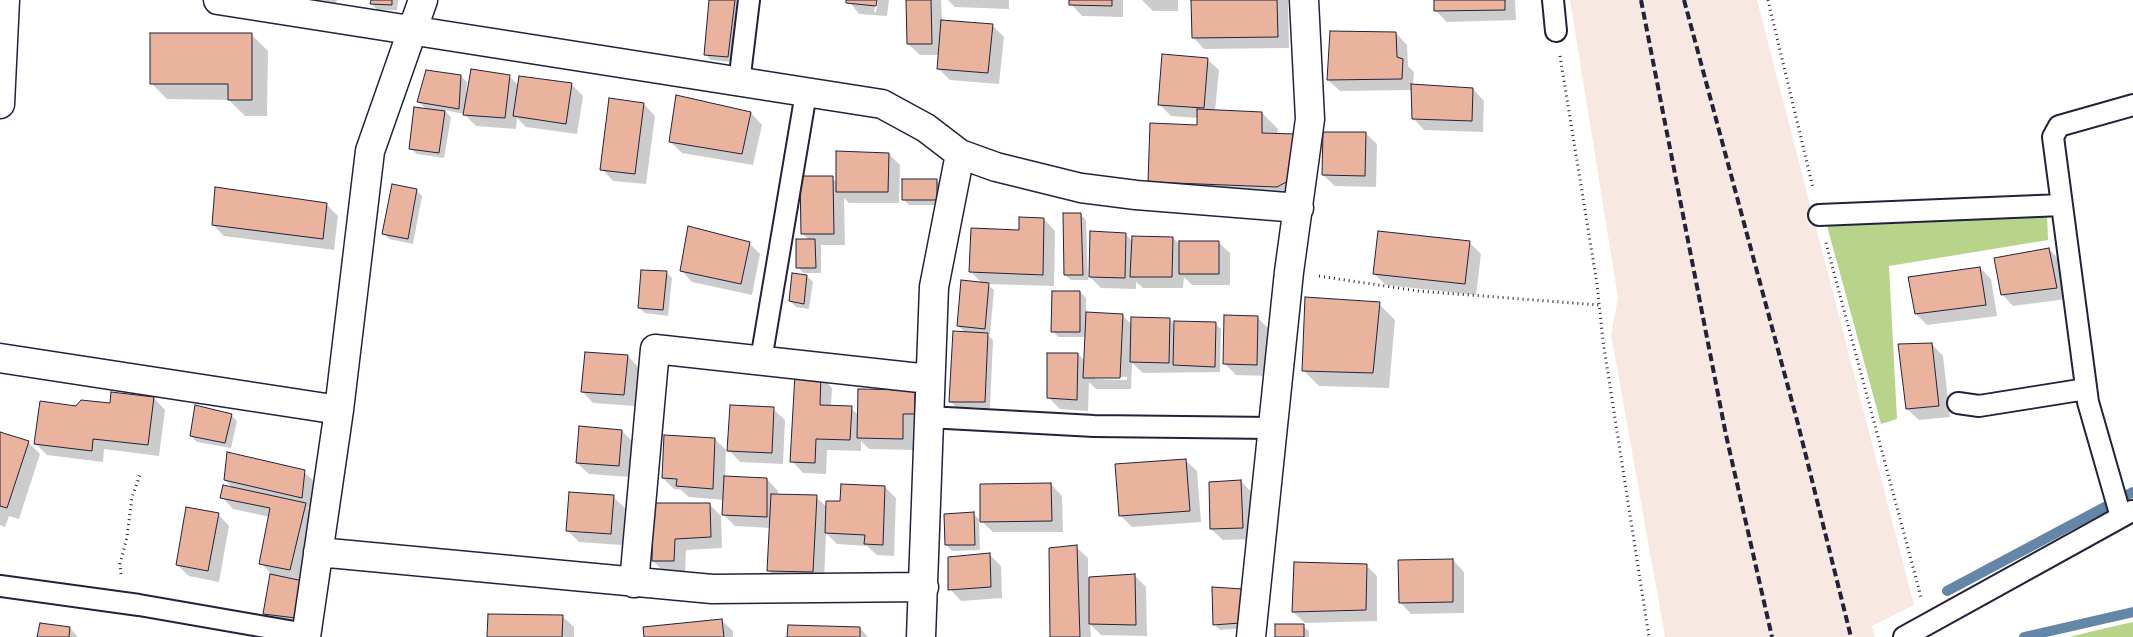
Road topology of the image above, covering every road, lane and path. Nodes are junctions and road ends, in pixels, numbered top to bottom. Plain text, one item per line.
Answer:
1 (5, 0) edge
2 (218, 0) edge
3 (423, 0) edge
4 (749, 0) edge
5 (1304, 0) edge
6 (1553, 0) edge
7 (1768, 0) edge
8 (414, 29) junction
9 (1556, 31) joint
10 (739, 83) junction
11 (806, 93) junction
12 (0, 104) edge
13 (2133, 105) edge
14 (960, 154) junction
15 (2062, 205) junction
16 (1299, 208) junction
17 (1819, 215) junction
18 (1289, 272) junction
19 (1599, 305) junction
20 (0, 358) edge
21 (762, 360) junction
22 (929, 379) junction
23 (2086, 389) junction
24 (1958, 403) dead end
25 (339, 410) junction
26 (928, 416) junction
27 (1273, 428) junction
28 (140, 475) dead end
29 (2127, 514) edge
30 (318, 552) junction
31 (122, 578) dead end
32 (634, 583) junction
33 (0, 586) edge
34 (924, 587) junction
35 (1929, 624) junction
36 (306, 636) edge
37 (921, 637) edge
38 (1252, 637) edge
39 (1649, 637) edge
40 (1904, 637) edge

1 - 12 street
2 - 8 street
3 - 8 street
4 - 10 lane
5 - 16 street
6 - 9 lane
7 - 17 path
8 - 10 street
8 - 25 street
9 - 19 path
10 - 11 street
11 - 14 street
11 - 21 lane
13 - 15 lane
14 - 16 street
14 - 22 street
15 - 17 lane
15 - 23 lane
16 - 18 street
17 - 35 path
18 - 19 path
18 - 27 street
19 - 39 path
20 - 25 street
21 - 22 street
21 - 32 street
22 - 26 street
23 - 24 lane
23 - 29 lane
25 - 30 street
26 - 27 lane
26 - 34 street
27 - 38 street
28 - 31 path
29 - 35 lane
30 - 32 street
30 - 36 street
32 - 34 street
33 - 36 lane
34 - 37 street
35 - 40 lane

